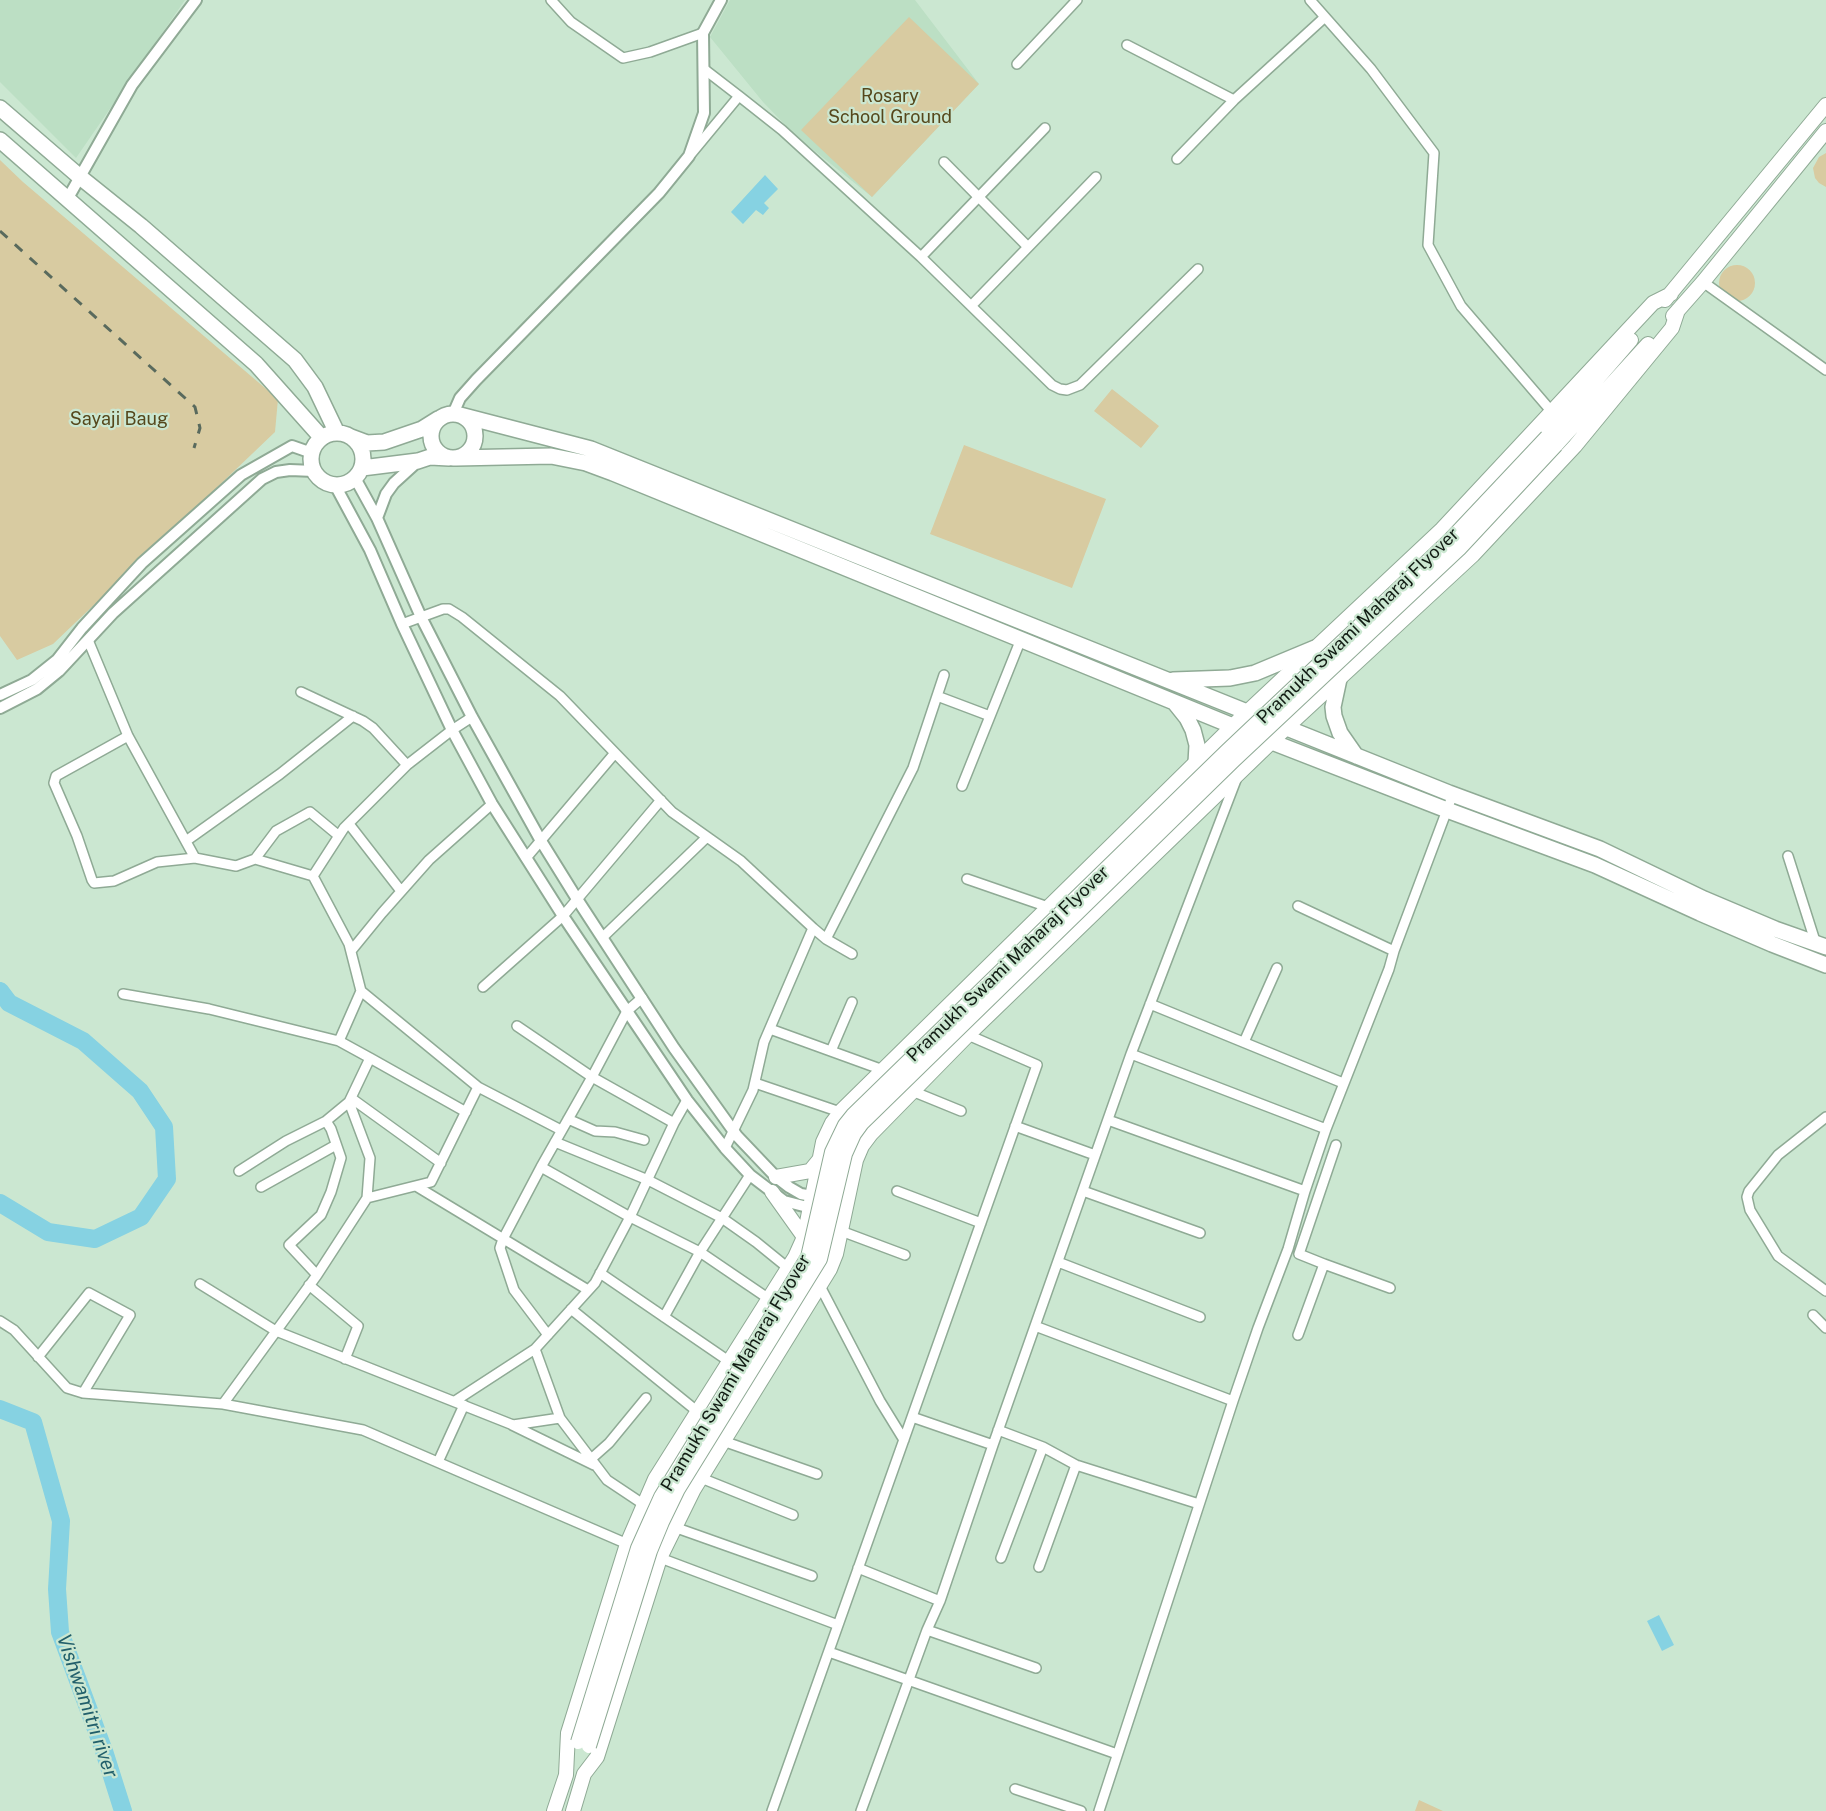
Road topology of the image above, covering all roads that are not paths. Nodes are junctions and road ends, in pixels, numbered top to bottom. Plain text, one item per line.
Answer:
1 (196, 0) edge
2 (551, 0) edge
3 (721, 0) edge
4 (1077, 0) edge
5 (1310, 0) edge
6 (1325, 17) junction
7 (703, 33) junction
8 (1127, 45) dead end
9 (1017, 64) dead end
10 (704, 69) junction
11 (739, 96) junction
12 (1234, 100) junction
13 (1826, 105) edge
14 (0, 108) edge
15 (1045, 128) dead end
16 (1826, 130) edge
17 (0, 140) edge
18 (689, 156) junction
19 (1177, 159) dead end
20 (944, 162) dead end
21 (80, 177) junction
22 (1096, 177) dead end
23 (978, 197) junction
24 (68, 198) junction
25 (1028, 248) junction
26 (921, 257) junction
27 (1198, 269) dead end
28 (1703, 282) junction
29 (1671, 294) junction
30 (972, 306) junction
31 (1678, 310) junction
32 (1826, 370) edge
33 (1551, 412) junction
34 (451, 416) junction
35 (341, 434) junction
36 (322, 438) junction
37 (312, 453) junction
38 (452, 458) junction
39 (418, 460) junction
40 (314, 471) junction
41 (358, 473) junction
42 (335, 485) junction
43 (376, 518) junction
44 (421, 617) junction
45 (402, 624) junction
46 (1021, 639) junction
47 (88, 640) junction
48 (1315, 648) junction
49 (944, 675) dead end
50 (1339, 679) junction
51 (1167, 680) junction
52 (35, 684) junction
53 (301, 692) dead end
54 (0, 695) edge
55 (937, 696) junction
56 (1173, 701) junction
57 (0, 708) edge
58 (1247, 712) junction
59 (353, 716) junction
60 (990, 716) junction
61 (472, 717) junction
62 (1234, 726) junction
63 (1286, 728) junction
64 (452, 730) junction
65 (128, 736) junction
66 (1272, 742) junction
67 (615, 753) junction
68 (1356, 756) junction
69 (1196, 763) junction
70 (407, 765) junction
71 (1238, 775) junction
72 (962, 786) dead end
73 (1453, 794) junction
74 (661, 800) junction
75 (492, 804) junction
76 (1447, 810) junction
77 (349, 824) junction
78 (339, 836) junction
79 (707, 837) junction
80 (186, 841) junction
81 (541, 841) junction
82 (1788, 856) dead end
83 (195, 858) junction
84 (526, 858) junction
85 (255, 859) junction
86 (313, 876) junction
87 (967, 879) dead end
88 (401, 891) junction
89 (577, 899) junction
90 (1298, 906) dead end
91 (1048, 908) junction
92 (563, 916) junction
93 (813, 928) junction
94 (603, 937) junction
95 (826, 939) junction
96 (1821, 946) edge
97 (351, 951) junction
98 (1394, 951) junction
99 (852, 954) dead end
100 (1826, 965) edge
101 (1277, 968) dead end
102 (483, 987) dead end
103 (361, 991) junction
104 (123, 994) dead end
105 (642, 998) junction
106 (852, 1002) dead end
107 (1150, 1004) junction
108 (627, 1011) junction
109 (517, 1026) dead end
110 (770, 1029) junction
111 (968, 1035) junction
112 (339, 1041) junction
113 (1244, 1042) junction
114 (831, 1051) junction
115 (1131, 1054) junction
116 (370, 1058) junction
117 (883, 1070) junction
118 (592, 1077) junction
119 (755, 1083) junction
120 (1343, 1083) junction
121 (478, 1087) junction
122 (912, 1090) junction
123 (350, 1100) junction
124 (687, 1100) junction
125 (466, 1112) junction
126 (840, 1112) junction
127 (961, 1112) dead end
128 (1826, 1117) edge
129 (568, 1119) junction
130 (1108, 1120) junction
131 (326, 1121) junction
132 (674, 1123) junction
133 (1015, 1125) junction
134 (1326, 1128) junction
135 (561, 1130) junction
136 (733, 1130) junction
137 (644, 1140) dead end
138 (555, 1142) junction
139 (336, 1145) junction
140 (1336, 1145) dead end
141 (725, 1148) junction
142 (1095, 1155) junction
143 (820, 1160) junction
144 (441, 1163) junction
145 (541, 1167) junction
146 (239, 1171) dead end
147 (750, 1175) junction
148 (776, 1177) junction
149 (648, 1180) junction
150 (416, 1186) junction
151 (261, 1187) dead end
152 (897, 1191) dead end
153 (1083, 1191) junction
154 (1305, 1191) junction
155 (772, 1192) junction
156 (367, 1198) junction
157 (811, 1202) junction
158 (846, 1209) junction
159 (630, 1217) junction
160 (722, 1218) junction
161 (981, 1223) junction
162 (841, 1231) junction
163 (1200, 1233) dead end
164 (804, 1236) junction
165 (503, 1239) junction
166 (700, 1252) junction
167 (905, 1255) dead end
168 (1058, 1262) junction
169 (1323, 1264) junction
170 (788, 1268) junction
171 (600, 1273) junction
172 (317, 1275) junction
173 (200, 1284) dead end
174 (309, 1285) junction
175 (820, 1286) junction
176 (1390, 1288) dead end
177 (588, 1290) junction
178 (1826, 1291) edge
179 (769, 1299) junction
180 (572, 1309) junction
181 (1813, 1315) dead end
182 (664, 1317) junction
183 (1200, 1317) dead end
184 (0, 1321) edge
185 (1035, 1326) junction
186 (1826, 1328) edge
187 (276, 1330) junction
188 (548, 1335) junction
189 (1298, 1335) dead end
190 (535, 1349) junction
191 (38, 1356) junction
192 (345, 1359) junction
193 (730, 1362) junction
194 (83, 1393) junction
195 (646, 1398) dead end
196 (1233, 1401) junction
197 (460, 1403) junction
198 (223, 1404) junction
199 (698, 1412) junction
200 (912, 1417) junction
201 (560, 1418) junction
202 (509, 1423) junction
203 (998, 1430) junction
204 (904, 1440) junction
205 (723, 1441) junction
206 (993, 1445) junction
207 (1043, 1447) junction
208 (438, 1462) junction
209 (594, 1462) junction
210 (1076, 1465) junction
211 (817, 1474) dead end
212 (700, 1479) junction
213 (643, 1504) junction
214 (1199, 1504) junction
215 (793, 1515) dead end
216 (674, 1527) junction
217 (627, 1544) junction
218 (660, 1558) junction
219 (1001, 1558) dead end
220 (1039, 1567) dead end
221 (858, 1568) junction
222 (812, 1576) dead end
223 (940, 1601) junction
224 (838, 1625) junction
225 (927, 1630) junction
226 (829, 1652) junction
227 (1036, 1668) dead end
228 (909, 1680) junction
229 (584, 1744) junction
230 (1117, 1754) junction
231 (584, 1774) junction
232 (566, 1775) junction
233 (1015, 1789) dead end
234 (554, 1811) edge
235 (573, 1811) edge
236 (772, 1811) edge
237 (861, 1811) edge
238 (1081, 1811) edge
239 (1099, 1811) edge

1 - 21 street
2 - 7 street
3 - 7 street
4 - 9 street
5 - 6 street
6 - 12 street
6 - 33 street
7 - 10 street
8 - 12 street
10 - 11 street
10 - 18 street
11 - 18 street
11 - 26 street
12 - 19 street
13 - 29 main road, Pramukh Swami Maharaj Flyover
14 - 21 highway
15 - 23 street
16 - 28 main road
17 - 24 highway
18 - 34 street
20 - 23 street
21 - 24 street
21 - 35 highway
22 - 25 street
23 - 25 street
23 - 26 street
24 - 36 highway
25 - 30 street
26 - 30 street
27 - 30 street
28 - 31 main road
28 - 32 street
29 - 33 main road
29 - 229 main road, Pramukh Swami Maharaj Flyover, bridge
31 - 50 main road
31 - 229 main road, Pramukh Swami Maharaj Flyover, bridge
33 - 48 main road
34 - 35 highway
34 - 38 highway
34 - 38 highway
34 - 51 highway
35 - 36 highway
35 - 41 highway
36 - 37 highway
37 - 40 highway
37 - 52 street
38 - 39 highway
38 - 46 highway
39 - 41 highway
39 - 43 street
40 - 42 highway
40 - 47 street
41 - 42 highway
41 - 43 street
42 - 45 street
43 - 44 street
44 - 45 street
44 - 61 street
44 - 67 street
45 - 64 street
46 - 56 highway
46 - 60 street
47 - 52 street
47 - 65 street
48 - 51 highway
48 - 58 main road
49 - 55 street
50 - 63 main road
50 - 68 highway
51 - 58 highway
52 - 54 street
52 - 57 street
53 - 59 street
55 - 60 street
55 - 95 street
56 - 62 highway
56 - 69 highway
58 - 62 main road
58 - 63 highway
59 - 70 street
59 - 80 street
60 - 72 street
61 - 64 street
61 - 81 street
62 - 66 highway
62 - 69 main road
63 - 66 main road
63 - 68 highway
64 - 70 street
64 - 75 street
65 - 80 street
65 - 83 street
66 - 71 main road
66 - 76 highway
67 - 74 street
67 - 81 street
68 - 73 highway
69 - 91 main road
70 - 77 street
71 - 107 street
71 - 111 main road
73 - 76 street
73 - 96 highway
74 - 79 street
74 - 89 street
75 - 84 street
75 - 88 street
76 - 98 street
76 - 100 highway
77 - 78 street
77 - 88 street
78 - 85 street
78 - 86 street
79 - 93 street
79 - 94 street
80 - 83 street
81 - 84 street
81 - 89 street
82 - 96 street
83 - 85 street
84 - 92 street
85 - 86 street
86 - 97 street
87 - 91 street
88 - 97 street
89 - 92 street
89 - 94 street
90 - 98 street
91 - 117 main road
92 - 102 street
92 - 108 street
93 - 95 street
93 - 110 street
94 - 105 street
95 - 99 street
97 - 103 street
98 - 120 street
101 - 113 street
103 - 112 street
103 - 121 street
104 - 112 street
105 - 108 street
105 - 136 street
106 - 114 street
107 - 113 street
107 - 115 street
108 - 118 street
108 - 124 street
109 - 118 street
110 - 114 street
110 - 119 street
111 - 122 main road
111 - 133 street
112 - 116 street
113 - 120 street
114 - 117 street
115 - 130 street
115 - 134 street
116 - 123 street
116 - 125 street
117 - 126 main road
118 - 129 street
118 - 132 street
119 - 126 street
119 - 136 street
120 - 134 street
121 - 125 street
121 - 135 street
122 - 127 street
122 - 158 main road
123 - 131 street
123 - 144 street
123 - 156 street
124 - 132 street
124 - 141 street
125 - 144 street
126 - 143 main road
128 - 178 street
129 - 135 street
129 - 137 street
130 - 142 street
130 - 154 street
131 - 139 street
131 - 146 street
132 - 149 street
133 - 142 street
133 - 161 street
134 - 154 street
135 - 138 street
136 - 141 street
136 - 148 street
138 - 145 street
138 - 149 street
139 - 151 street
139 - 172 street
140 - 169 street
141 - 147 street
142 - 153 street
143 - 148 main road
143 - 157 main road
144 - 150 street
145 - 159 street
145 - 165 street
147 - 155 street
147 - 160 street
148 - 157 street
149 - 159 street
149 - 160 street
150 - 156 street
150 - 165 street
152 - 161 street
153 - 163 street
153 - 168 street
154 - 196 street
155 - 157 street
155 - 164 main road
156 - 172 street
157 - 158 street
157 - 164 main road
158 - 162 main road
159 - 166 street
159 - 171 street
160 - 166 street
160 - 170 street
161 - 200 street
162 - 167 street
162 - 175 main road
164 - 170 main road
165 - 177 street
165 - 188 street
166 - 179 street
166 - 182 street
168 - 183 street
168 - 185 street
169 - 176 street
169 - 189 street
170 - 179 main road
171 - 177 street
171 - 182 street
172 - 174 street
173 - 187 street
174 - 187 street
174 - 192 street
175 - 204 street
175 - 205 main road
177 - 180 street
179 - 193 main road
180 - 188 street
180 - 199 street
181 - 186 street
182 - 193 street
184 - 191 street
185 - 196 street
185 - 203 street
187 - 192 street
187 - 198 street
188 - 190 street
190 - 197 street
190 - 201 street
191 - 194 street
191 - 194 street
192 - 197 street
193 - 199 main road
194 - 198 street
195 - 209 street
196 - 214 street
197 - 202 street
197 - 208 street
198 - 208 street
199 - 213 main road
200 - 204 street
200 - 206 street
201 - 202 street
201 - 209 street
202 - 209 street
203 - 206 street
203 - 207 street
204 - 221 street
205 - 211 street
205 - 212 main road
206 - 223 street
207 - 210 street
207 - 219 street
208 - 217 street
209 - 213 street
210 - 214 street
210 - 220 street
212 - 215 street
212 - 216 main road
213 - 217 main road
214 - 230 street
216 - 218 main road
216 - 222 street
217 - 218 street
217 - 232 main road
218 - 224 street
218 - 231 main road
221 - 223 street
221 - 224 street
223 - 225 street
224 - 226 street
225 - 227 street
225 - 228 street
226 - 228 street
226 - 236 street
228 - 230 street
228 - 237 street
229 - 231 main road, Pramukh Swami Maharaj Flyover
229 - 232 main road, Pramukh Swami Maharaj Flyover
230 - 239 street
231 - 235 main road
232 - 234 main road
233 - 238 street

